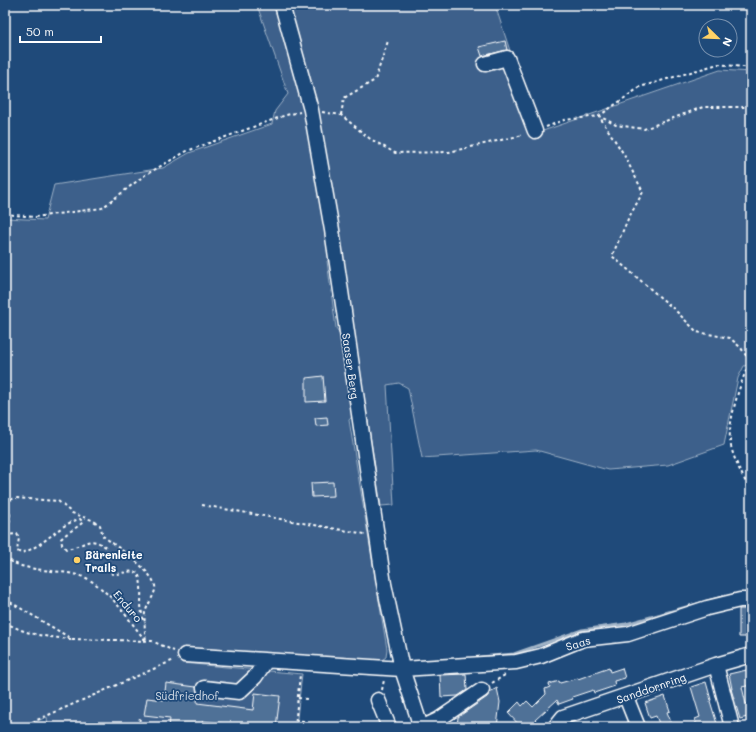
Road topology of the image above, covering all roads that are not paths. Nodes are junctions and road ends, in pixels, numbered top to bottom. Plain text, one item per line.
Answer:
1 (282, 5) edge
2 (485, 64) dead end
3 (535, 131) dead end
4 (751, 600) edge
5 (185, 656) road end
6 (751, 656) edge
7 (266, 661) junction
8 (716, 665) junction
9 (402, 669) junction
10 (204, 688) dead end
11 (482, 690) road end
12 (626, 697) junction
13 (378, 700) road end
14 (389, 727) edge
15 (422, 727) edge
16 (555, 727) edge
17 (638, 727) edge
18 (732, 727) edge

1 - 9 street, Saaser Berg
2 - 3 street
4 - 9 street, Saas
5 - 7 street, Saas
6 - 8 street, Sanddornring
7 - 9 street, Saas
7 - 10 street
8 - 12 street, Sanddornring
8 - 18 street
9 - 15 street, Saaser Berg
11 - 15 street
12 - 16 street, Sanddornring
12 - 17 street
13 - 14 street

